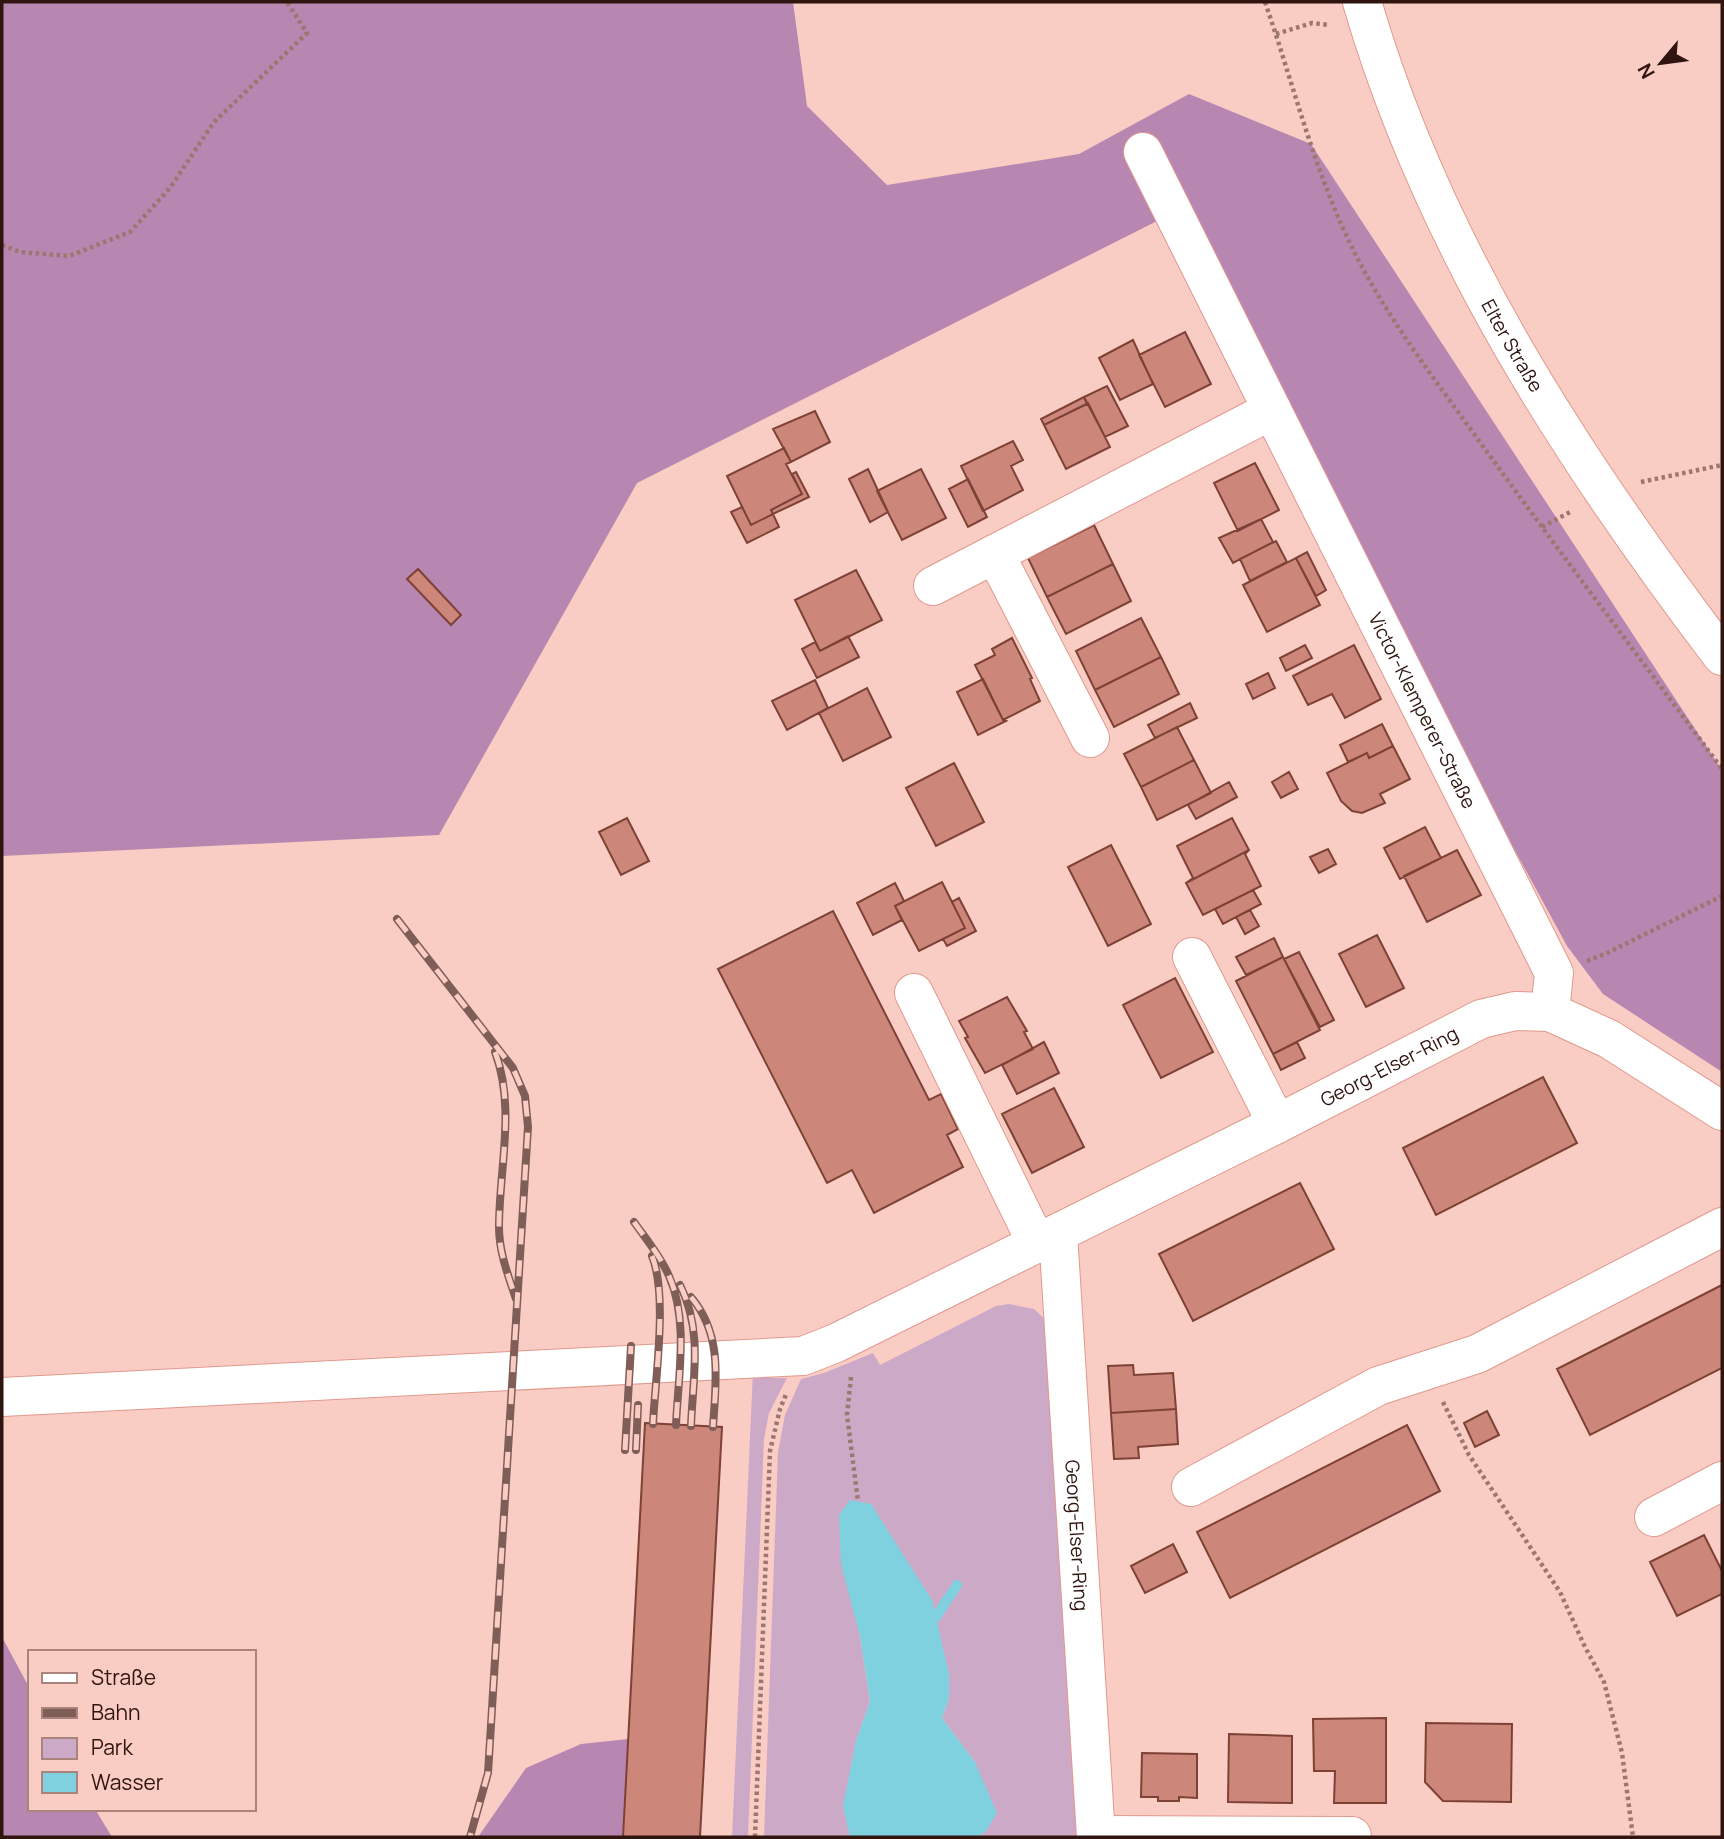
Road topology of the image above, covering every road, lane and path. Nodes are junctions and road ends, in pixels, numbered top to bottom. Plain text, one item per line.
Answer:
1 (288, 2) edge
2 (1265, 2) edge
3 (1366, 15) edge
4 (1276, 34) junction
5 (1143, 152) dead end
6 (2, 245) edge
7 (1272, 410) junction
8 (1722, 465) edge
9 (1605, 494) junction
10 (995, 554) junction
11 (933, 586) dead end
12 (1722, 656) edge
13 (1090, 738) dead end
14 (1722, 769) edge
15 (1722, 896) edge
16 (1192, 957) dead end
17 (1555, 973) junction
18 (914, 993) dead end
19 (1550, 1012) junction
20 (1722, 1111) edge
21 (1277, 1124) junction
22 (1722, 1227) edge
23 (1048, 1239) junction
24 (803, 1356) junction
25 (1427, 1370) junction
26 (856, 1371) dead end
27 (2, 1397) edge
28 (1722, 1481) edge
29 (1191, 1487) dead end
30 (858, 1501) dead end
31 (1654, 1517) dead end
32 (1096, 1836) edge
33 (1352, 1836) edge
34 (755, 1837) edge
35 (1633, 1837) edge

1 - 6 path
2 - 4 path
3 - 4 path
3 - 9 street, Elter Straße
4 - 14 path
5 - 7 street, Victor-Klemperer-Straße
7 - 10 street
7 - 17 street, Victor-Klemperer-Straße
8 - 9 path
9 - 12 street, Elter Straße
10 - 11 street
10 - 13 street
15 - 17 path
16 - 21 street
17 - 19 street
18 - 23 street
19 - 20 street, Georg-Elser-Ring
19 - 21 street, Georg-Elser-Ring
21 - 23 street, Georg-Elser-Ring
22 - 25 street
23 - 24 street, Georg-Elser-Ring
23 - 32 street, Georg-Elser-Ring
24 - 27 street, Georg-Elser-Ring
24 - 34 path
25 - 29 street
25 - 35 path
26 - 30 path
28 - 31 street
32 - 33 street

